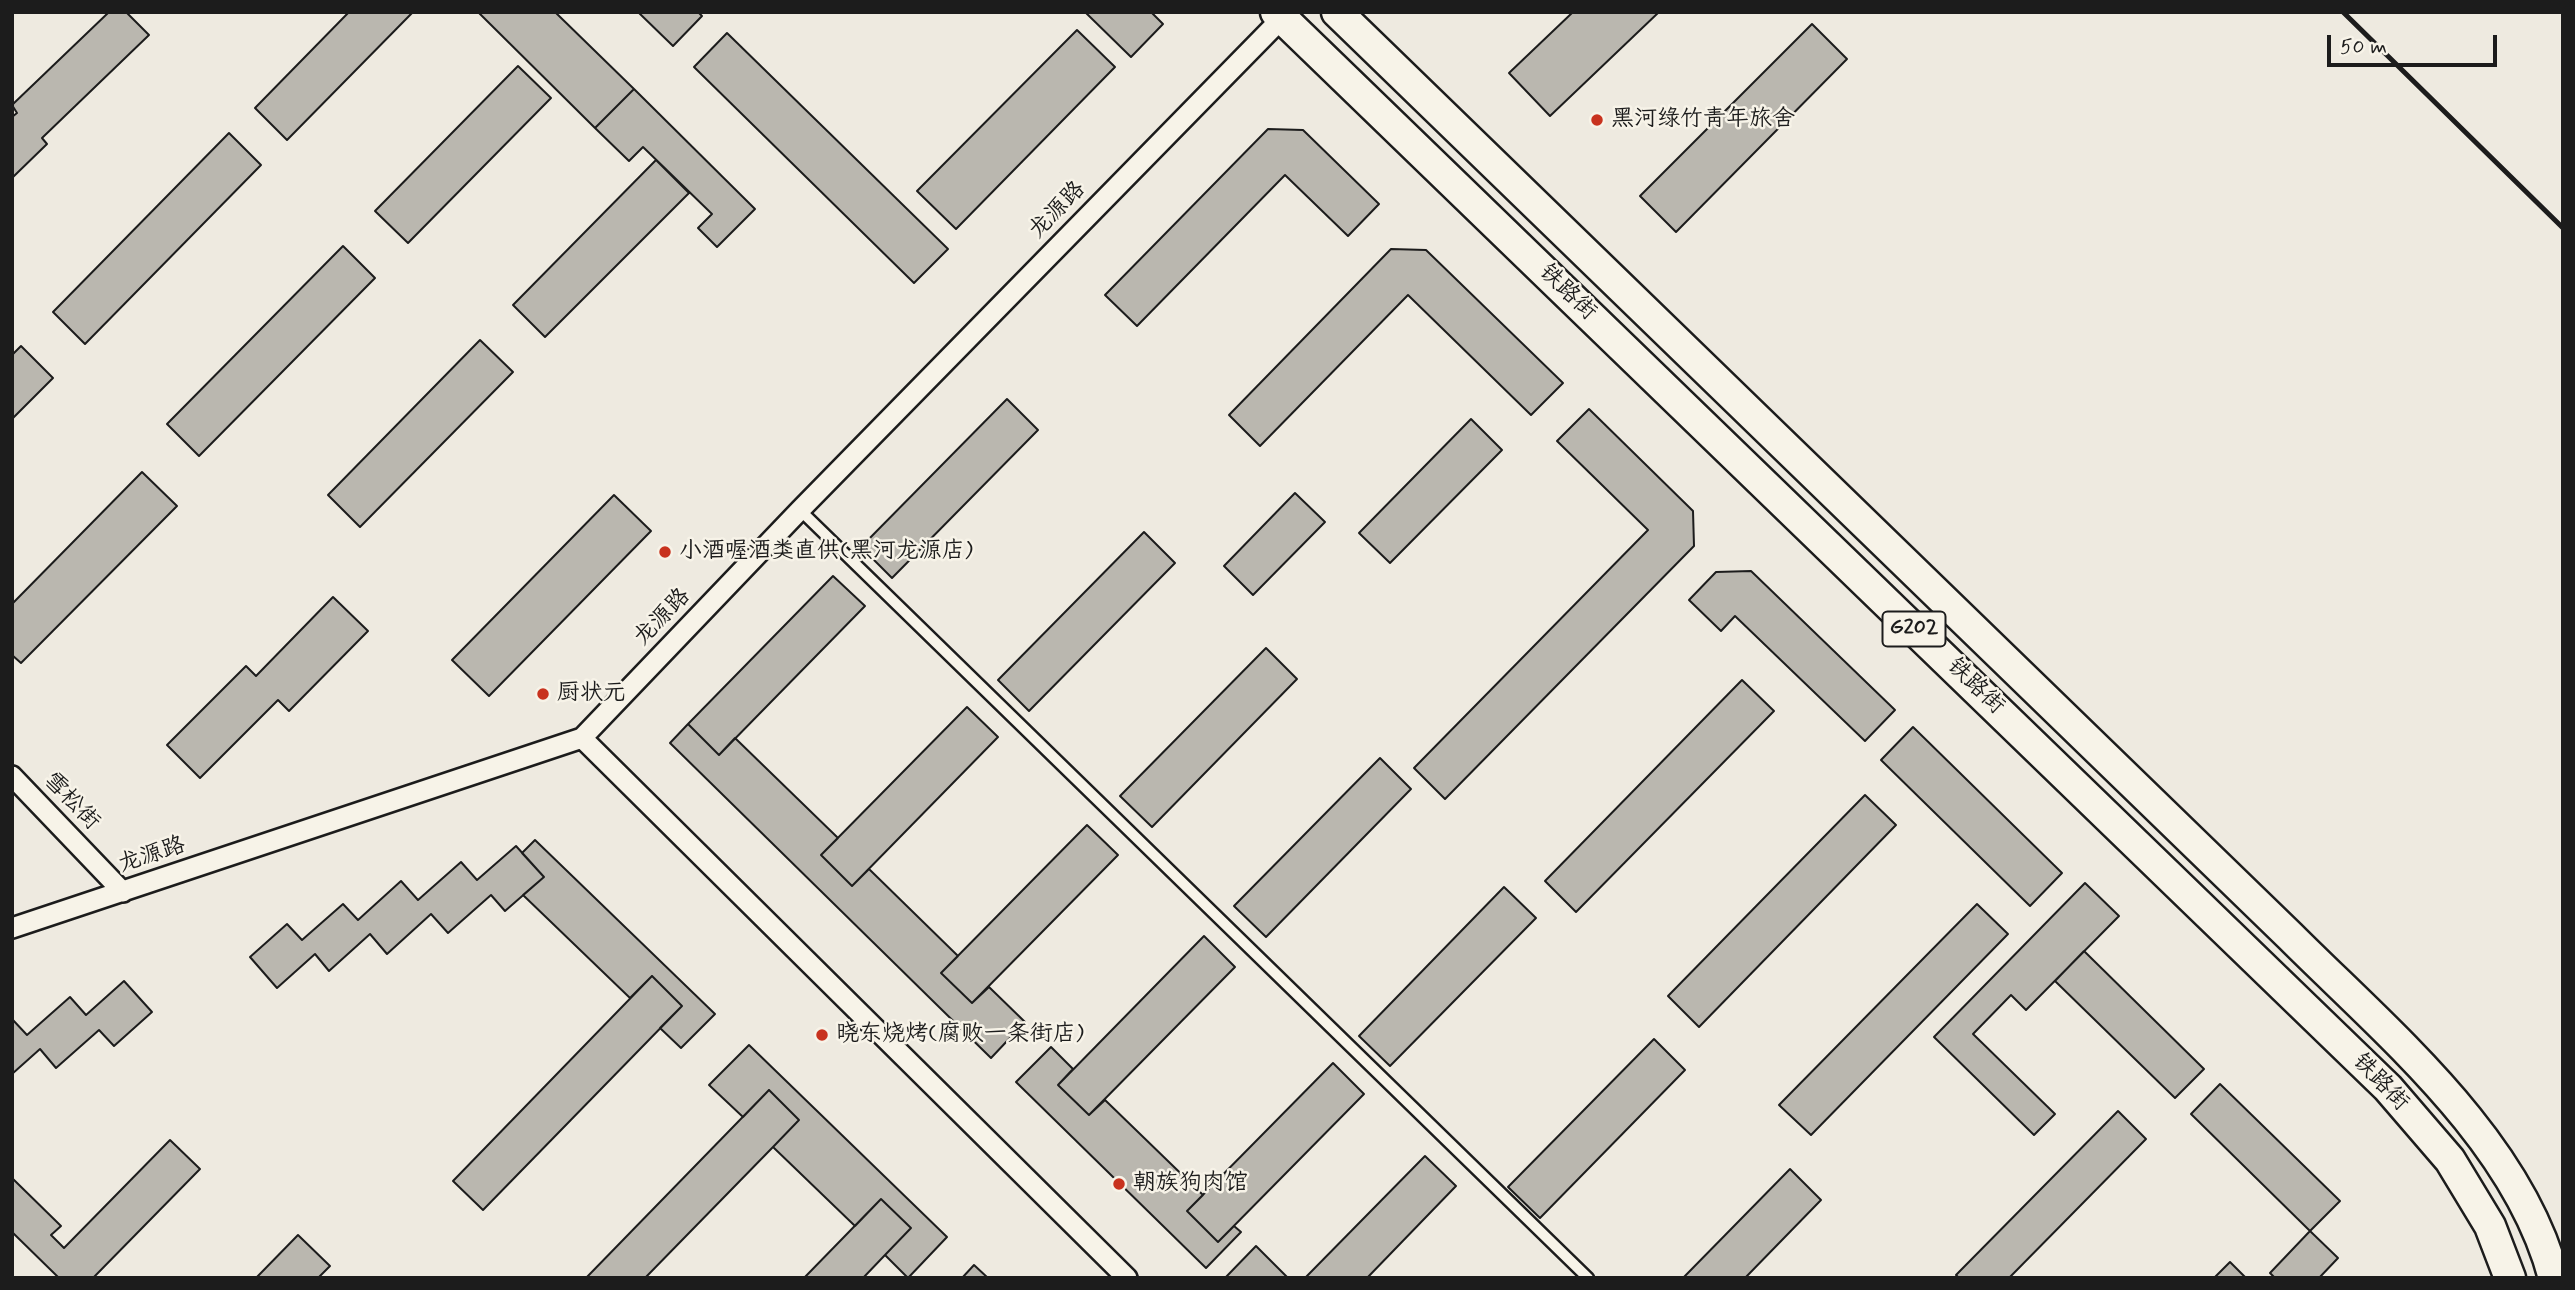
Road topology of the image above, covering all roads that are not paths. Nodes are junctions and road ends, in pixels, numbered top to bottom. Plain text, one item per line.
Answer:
1 (1337, 12) edge
2 (1282, 14) edge
3 (800, 510) junction
4 (582, 738) junction
5 (12, 776) edge
6 (123, 892) junction
7 (12, 928) edge
8 (1126, 1278) edge
9 (1588, 1278) edge
10 (2511, 1278) edge
11 (2554, 1278) edge

1 - 11 main road, 铁路街 / G202
2 - 3 street, 龙源路
2 - 10 main road, 铁路街 / G202
3 - 4 street, 龙源路
3 - 9 lane
4 - 6 street, 龙源路
4 - 8 street
5 - 6 street, 雪松街
6 - 7 street, 龙源路

